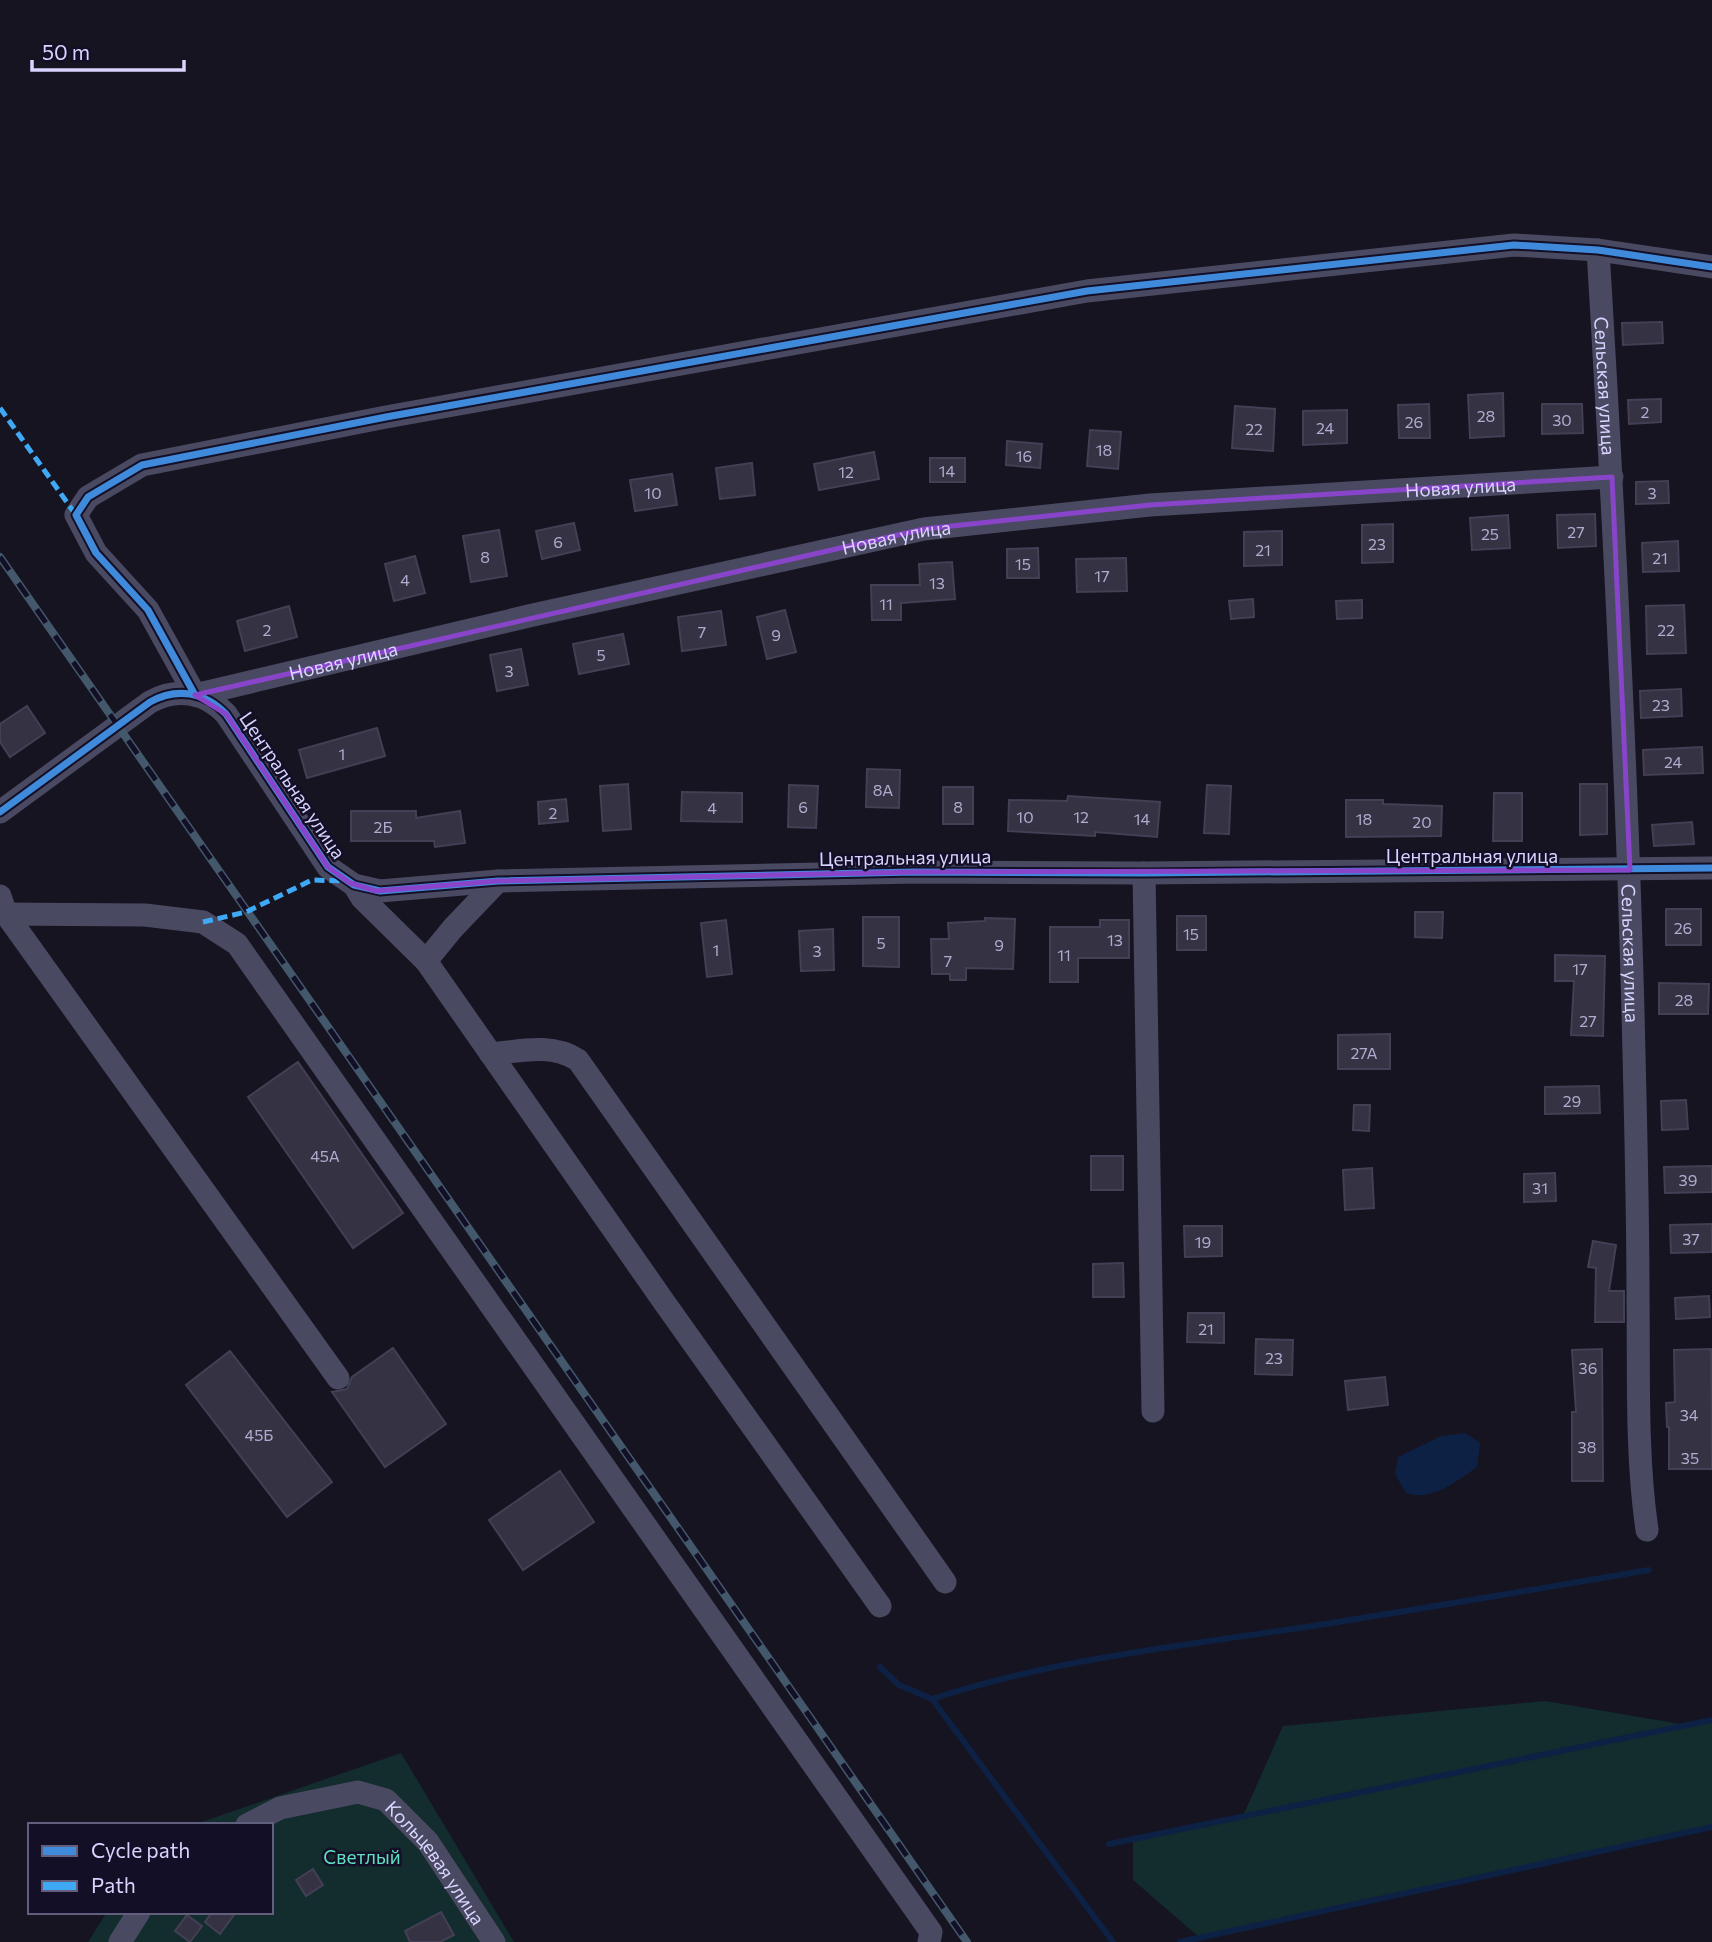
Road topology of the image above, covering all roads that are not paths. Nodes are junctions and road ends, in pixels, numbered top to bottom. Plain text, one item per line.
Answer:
1 (1598, 250) junction
2 (1712, 267) edge
3 (1612, 477) junction
4 (195, 695) junction
5 (0, 812) edge
6 (1712, 868) edge
7 (1630, 870) junction
8 (1144, 873) junction
9 (498, 881) junction
10 (354, 886) junction
11 (2, 908) edge
12 (426, 961) junction
13 (491, 1054) junction
14 (338, 1378) dead end
15 (1153, 1411) dead end
16 (1647, 1530) dead end
17 (945, 1582) dead end
18 (880, 1606) dead end
19 (251, 1823) edge
20 (138, 1914) edge
21 (120, 1942) edge
22 (494, 1942) edge
23 (929, 1942) edge

1 - 2 street
1 - 3 street, Сельская улица
1 - 4 street
3 - 4 street, Новая улица
3 - 7 street, Сельская улица
4 - 5 street, Новая улица
4 - 10 street, Центральная улица
6 - 7 street, Центральная улица
7 - 8 street, Центральная улица
7 - 16 street, Сельская улица
8 - 9 street, Центральная улица
8 - 15 street
9 - 10 street, Центральная улица
9 - 12 street
10 - 12 street
11 - 14 street
11 - 23 street
12 - 13 street
13 - 17 street
13 - 18 street
19 - 22 street, Кольцевая улица
20 - 21 street

